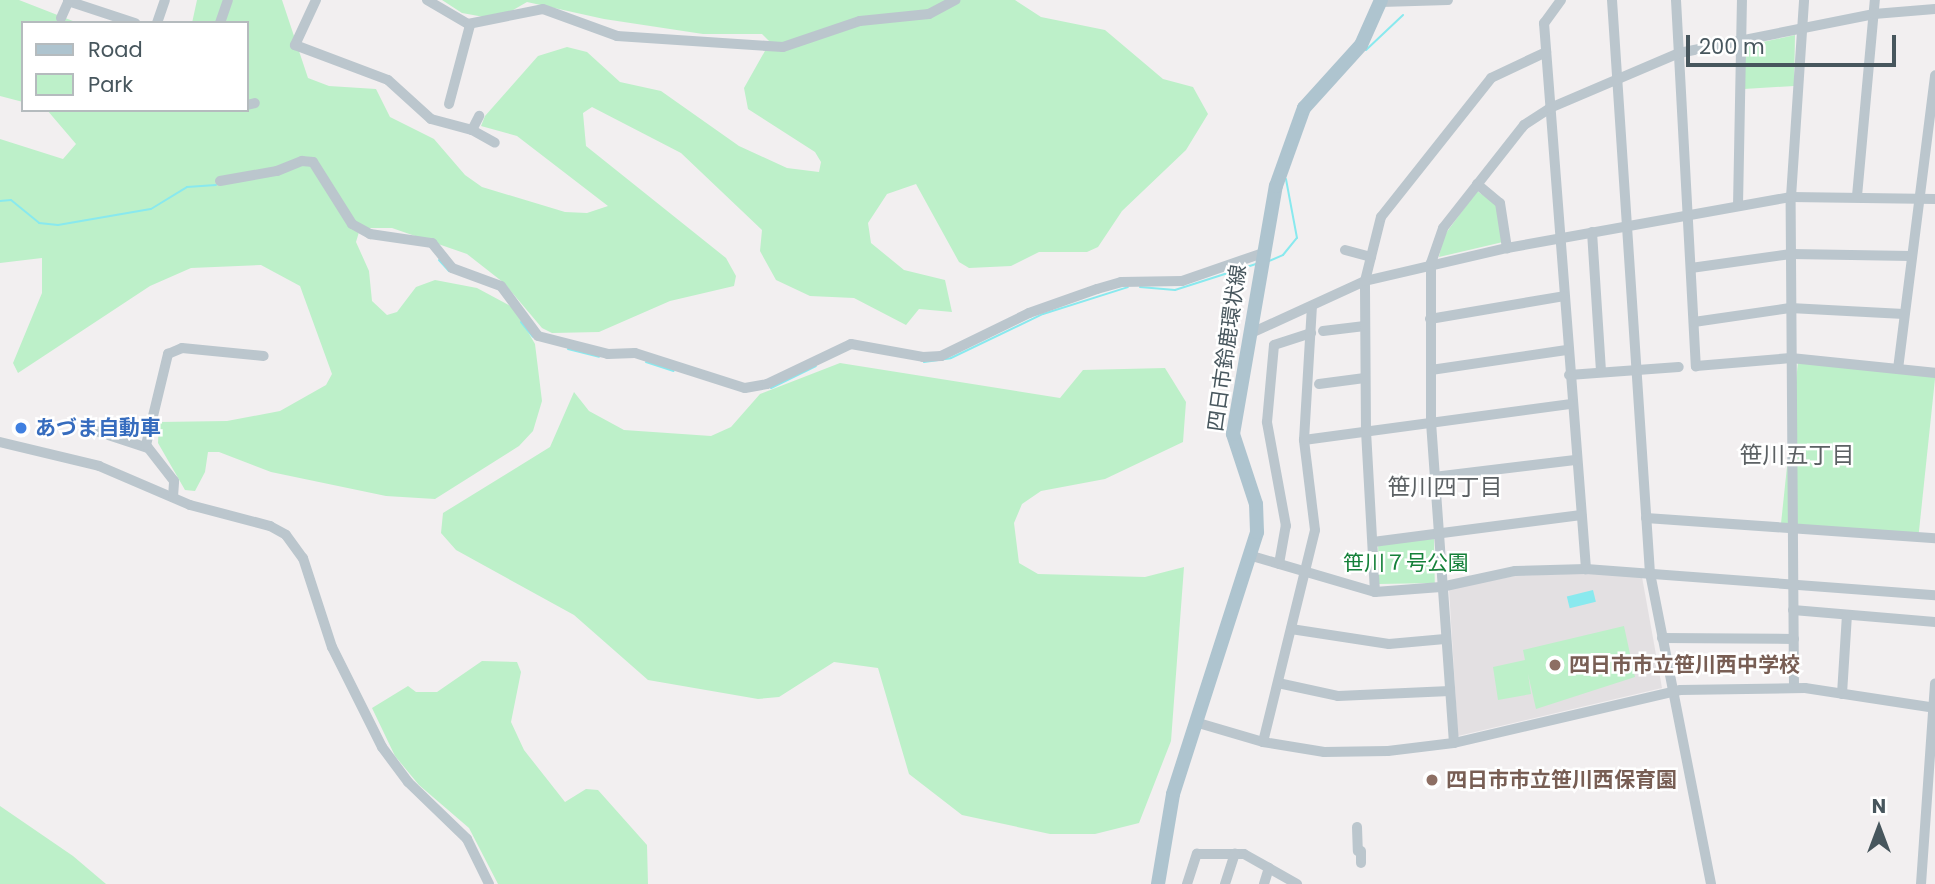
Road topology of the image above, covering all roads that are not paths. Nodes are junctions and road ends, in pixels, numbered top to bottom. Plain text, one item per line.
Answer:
1 (69, 0) edge
2 (165, 0) edge
3 (228, 0) edge
4 (316, 0) edge
5 (427, 0) edge
6 (955, 0) edge
7 (1448, 0) edge
8 (1561, 0) edge
9 (1612, 0) edge
10 (1676, 0) edge
11 (1742, 0) edge
12 (1804, 0) edge
13 (1875, 0) edge
14 (1377, 1) edge
15 (1935, 9) edge
16 (1874, 15) junction
17 (61, 18) dead end
18 (129, 21) edge
19 (158, 21) edge
20 (221, 21) edge
21 (470, 24) junction
22 (1802, 29) junction
23 (1742, 41) junction
24 (1546, 52) junction
25 (1679, 53) junction
26 (1935, 75) edge
27 (1616, 80) junction
28 (449, 104) dead end
29 (1550, 108) junction
30 (479, 116) dead end
31 (472, 130) junction
32 (495, 143) dead end
33 (220, 181) dead end
34 (1477, 184) junction
35 (1791, 197) junction
36 (1857, 197) junction
37 (1918, 197) junction
38 (1935, 200) edge
39 (1738, 206) junction
40 (1688, 214) junction
41 (1627, 226) junction
42 (1592, 232) junction
43 (1560, 238) junction
44 (1507, 248) junction
45 (1345, 250) dead end
46 (1791, 254) junction
47 (1911, 256) junction
48 (1371, 257) junction
49 (1261, 261) junction
50 (1431, 263) junction
51 (1691, 268) junction
52 (1365, 281) junction
53 (1564, 296) junction
54 (1312, 307) junction
55 (1790, 308) junction
56 (1904, 314) junction
57 (1430, 319) junction
58 (1276, 323) junction
59 (1694, 323) junction
60 (1365, 326) junction
61 (1323, 331) dead end
62 (1311, 333) junction
63 (1249, 334) junction
64 (1275, 345) junction
65 (1567, 350) junction
66 (264, 356) dead end
67 (1791, 358) junction
68 (1679, 367) dead end
69 (1636, 369) junction
70 (1898, 369) junction
71 (1431, 370) junction
72 (1601, 372) junction
73 (1935, 373) edge
74 (1569, 375) junction
75 (1365, 378) junction
76 (1319, 384) dead end
77 (1570, 404) junction
78 (1431, 423) junction
79 (87, 428) dead end
80 (1366, 432) junction
81 (1304, 440) junction
82 (0, 442) edge
83 (148, 448) junction
84 (1575, 460) junction
85 (1434, 477) junction
86 (173, 497) junction
87 (1581, 515) junction
88 (1646, 518) junction
89 (1793, 529) junction
90 (1438, 533) junction
91 (1935, 538) edge
92 (1373, 542) junction
93 (1252, 556) junction
94 (1279, 565) junction
95 (1586, 569) junction
96 (1304, 573) junction
97 (1650, 573) junction
98 (1793, 582) junction
99 (1441, 587) junction
100 (1376, 592) junction
101 (1935, 595) edge
102 (1793, 610) junction
103 (1847, 615) junction
104 (1935, 622) edge
105 (1291, 629) junction
106 (1662, 638) junction
107 (1446, 639) junction
108 (1794, 639) junction
109 (1278, 683) junction
110 (1935, 683) edge
111 (1794, 688) junction
112 (1450, 691) junction
113 (1672, 691) junction
114 (1842, 694) junction
115 (1934, 708) edge
116 (1195, 722) junction
117 (1263, 742) junction
118 (1454, 743) junction
119 (1357, 827) dead end
120 (1234, 854) junction
121 (1360, 855) dead end
122 (1269, 868) junction
123 (489, 884) edge
124 (1158, 884) edge
125 (1187, 884) edge
126 (1225, 884) edge
127 (1264, 884) edge
128 (1297, 884) edge
129 (1712, 884) edge
130 (1921, 884) edge

1 - 17 street
1 - 18 street
2 - 19 street
3 - 20 street
4 - 31 street
5 - 21 street
6 - 21 street
7 - 14 street
8 - 24 street
9 - 27 street
10 - 25 street
11 - 23 street
12 - 22 street
13 - 16 street
14 - 49 main road, 四日市鈴鹿環状線
15 - 16 street
16 - 22 street
16 - 36 street
21 - 28 street
22 - 23 street
22 - 35 street
23 - 25 street
23 - 39 street
24 - 29 street
24 - 48 street
25 - 27 street
25 - 40 street
26 - 37 street
27 - 29 street
27 - 41 street
29 - 34 street
29 - 43 street
30 - 31 street
31 - 32 street
33 - 49 street
34 - 44 street
34 - 50 street
35 - 36 street
35 - 39 street
35 - 46 street
36 - 37 street
37 - 38 street
37 - 47 street
39 - 40 street
40 - 41 street
40 - 51 street
41 - 42 street
41 - 69 street
42 - 43 street
42 - 72 street
43 - 44 street
43 - 53 street
44 - 50 street
45 - 48 street
46 - 47 street
46 - 51 street
46 - 55 street
47 - 56 street
48 - 52 street
49 - 63 main road, 四日市鈴鹿環状線
50 - 52 street
50 - 57 street
51 - 59 street
52 - 54 street
52 - 60 street
53 - 57 street
53 - 65 street
54 - 58 street
54 - 62 street
55 - 56 street
55 - 59 street
55 - 67 street
56 - 70 street
57 - 71 street
58 - 63 street
58 - 64 street
59 - 67 street
60 - 61 street
60 - 75 street
62 - 64 street
62 - 81 street
63 - 93 main road, 四日市鈴鹿環状線
64 - 94 street
65 - 71 street
65 - 74 street
66 - 83 street
67 - 70 street
67 - 89 street
68 - 69 street
69 - 72 street
69 - 88 street
70 - 73 street
71 - 78 street
72 - 74 street
74 - 77 street
75 - 76 street
75 - 80 street
77 - 78 street
77 - 84 street
78 - 80 street
78 - 85 street
79 - 83 street
80 - 81 street
80 - 92 street
81 - 96 street
82 - 86 street
83 - 86 street
84 - 85 street
84 - 87 street
85 - 90 street
86 - 123 street
87 - 90 street
87 - 95 street
88 - 89 street
88 - 97 street
89 - 91 street
89 - 98 street
90 - 92 street
90 - 99 street
92 - 100 street
93 - 94 street
93 - 116 main road, 四日市鈴鹿環状線
94 - 96 street
95 - 97 street
95 - 99 street
96 - 100 street
96 - 105 street
97 - 98 street
97 - 106 street
98 - 101 street
98 - 102 street
99 - 100 street
99 - 107 street
102 - 103 street
102 - 108 street
103 - 104 street
103 - 114 street
105 - 107 street
105 - 109 street
106 - 108 street
106 - 113 street
107 - 112 street
108 - 111 street
109 - 112 street
109 - 117 street
110 - 115 street
111 - 113 street
111 - 114 street
112 - 118 street
113 - 118 street
113 - 129 street
114 - 115 street
115 - 130 street
116 - 117 street
116 - 124 main road, 四日市鈴鹿環状線
117 - 118 street
119 - 121 street
120 - 122 street
120 - 125 street
120 - 126 street
122 - 127 street
122 - 128 street

